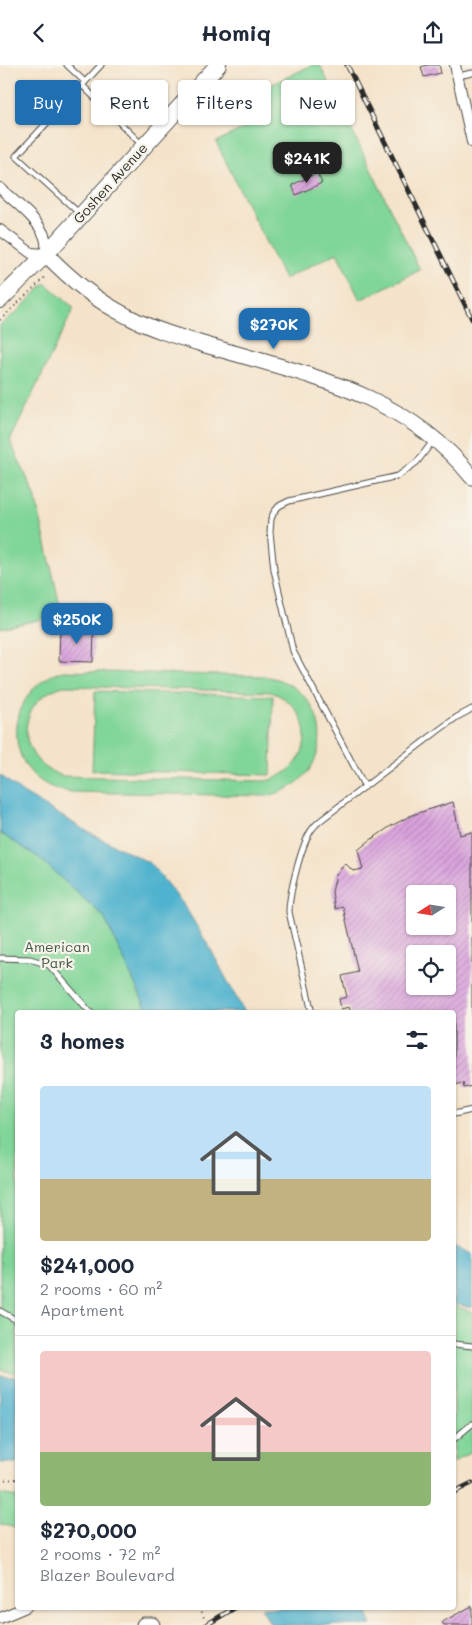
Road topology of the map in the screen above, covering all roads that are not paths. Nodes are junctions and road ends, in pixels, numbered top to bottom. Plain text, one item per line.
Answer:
1 (67, 65) edge
2 (101, 65) edge
3 (218, 65) edge
4 (455, 65) edge
5 (472, 73) edge
6 (457, 77) junction
7 (84, 83) junction
8 (472, 142) edge
9 (143, 147) junction
10 (0, 188) edge
11 (80, 215) junction
12 (0, 231) edge
13 (46, 254) junction
14 (0, 300) edge
15 (435, 439) junction
16 (472, 477) edge
17 (472, 709) edge
18 (365, 787) junction
19 (0, 958) edge
20 (88, 1010) edge
21 (311, 1010) edge
22 (472, 1110) edge
23 (456, 1114) edge
24 (0, 1311) edge
25 (15, 1319) edge
26 (456, 1344) edge
27 (472, 1346) edge
28 (472, 1424) edge
29 (456, 1437) edge
30 (19, 1610) edge
31 (0, 1618) edge
32 (144, 1625) edge
33 (152, 1625) edge

1 - 7 lane
2 - 7 lane
3 - 9 main road, Goshen Avenue
4 - 6 street
5 - 6 lane
6 - 8 street
7 - 9 lane
7 - 11 lane
9 - 11 main road, Goshen Avenue
10 - 13 street
11 - 13 main road, Goshen Avenue
12 - 13 street
13 - 14 main road, Goshen Avenue
13 - 15 main road
15 - 16 main road
15 - 18 lane
17 - 18 lane
18 - 21 lane
19 - 20 lane
22 - 23 lane
24 - 25 lane
26 - 27 lane
28 - 29 lane
30 - 31 street
32 - 33 main road

